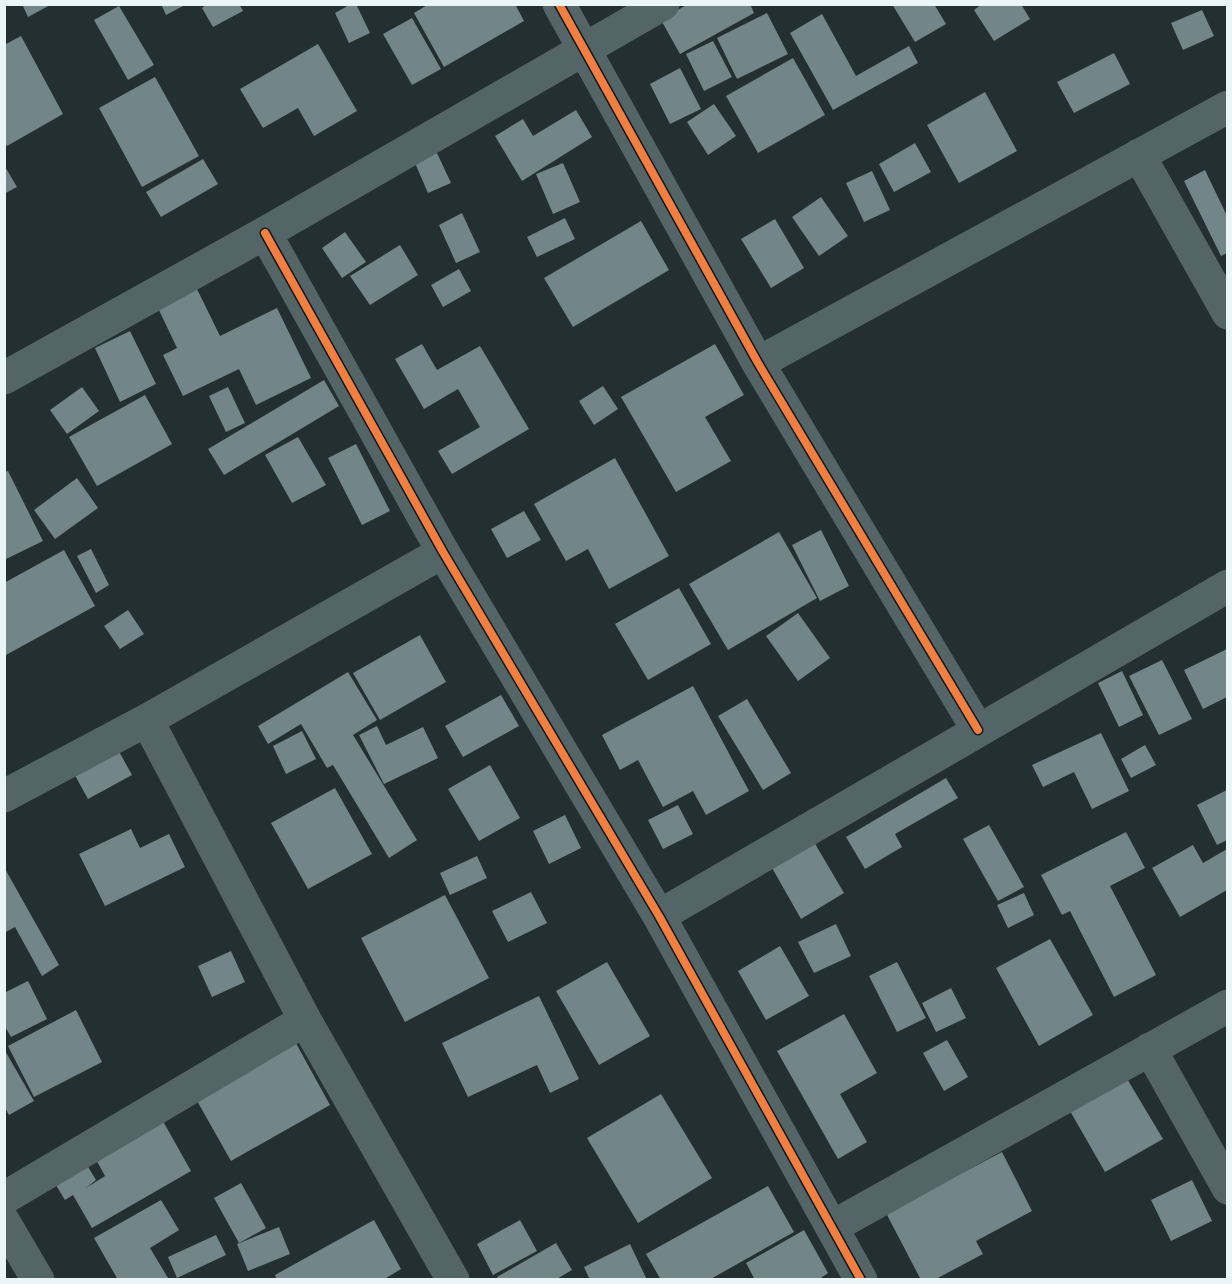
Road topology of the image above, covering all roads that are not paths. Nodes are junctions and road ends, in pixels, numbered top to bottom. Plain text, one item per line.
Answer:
1 (559, 4) edge
2 (663, 4) edge
3 (584, 50) junction
4 (1227, 107) edge
5 (1139, 155) junction
6 (265, 233) junction
7 (1227, 313) edge
8 (758, 363) junction
9 (4, 378) edge
10 (443, 552) junction
11 (1227, 586) edge
12 (147, 720) junction
13 (978, 730) junction
14 (4, 796) edge
15 (659, 916) junction
16 (1227, 1006) edge
17 (305, 1020) junction
18 (1150, 1049) junction
19 (1227, 1188) edge
20 (4, 1198) edge
21 (4, 1222) edge
22 (832, 1227) junction
23 (38, 1280) edge
24 (453, 1280) edge
25 (861, 1280) edge

1 - 3 street
2 - 3 street
3 - 6 street
3 - 8 street
4 - 5 street
5 - 7 street
5 - 8 street
6 - 9 street
6 - 10 street
8 - 13 street
10 - 12 street
10 - 15 street
11 - 13 street
12 - 14 street
12 - 17 street
13 - 15 street
15 - 22 street
16 - 18 street
17 - 20 street
17 - 24 street
18 - 19 street
18 - 22 street
21 - 23 street
22 - 25 street

